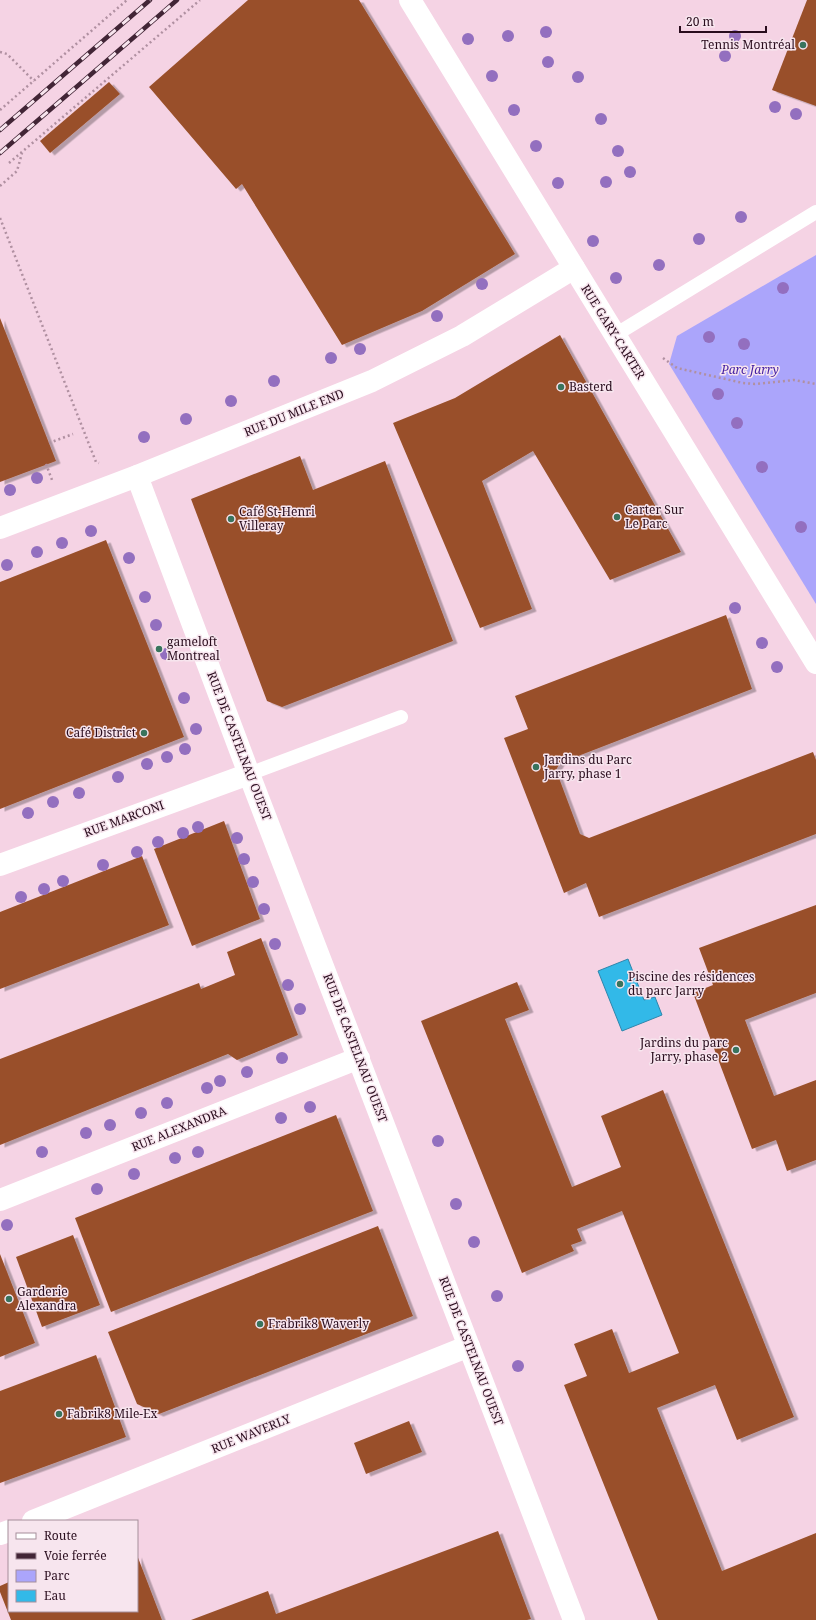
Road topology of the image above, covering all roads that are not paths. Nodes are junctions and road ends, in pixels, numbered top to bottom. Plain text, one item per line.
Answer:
1 (410, 0) edge
2 (816, 212) edge
3 (574, 268) junction
4 (615, 335) junction
5 (137, 476) junction
6 (0, 528) edge
7 (816, 663) edge
8 (400, 717) dead end
9 (249, 774) junction
10 (0, 865) edge
11 (359, 1058) junction
12 (0, 1200) edge
13 (469, 1346) junction
14 (35, 1520) edge
15 (574, 1620) edge

1 - 3 street, RUE GARY-CARTER
2 - 4 lane
3 - 4 street, RUE GARY-CARTER
3 - 5 street, RUE DU MILE END
4 - 7 street, RUE GARY-CARTER
5 - 6 street, RUE DU MILE END
5 - 9 street, RUE DE CASTELNAU OUEST
8 - 9 lane
9 - 10 street, RUE MARCONI
9 - 11 street, RUE DE CASTELNAU OUEST
11 - 12 street, RUE ALEXANDRA
11 - 13 street, RUE DE CASTELNAU OUEST
13 - 14 street, RUE WAVERLY
13 - 15 street, RUE DE CASTELNAU OUEST

